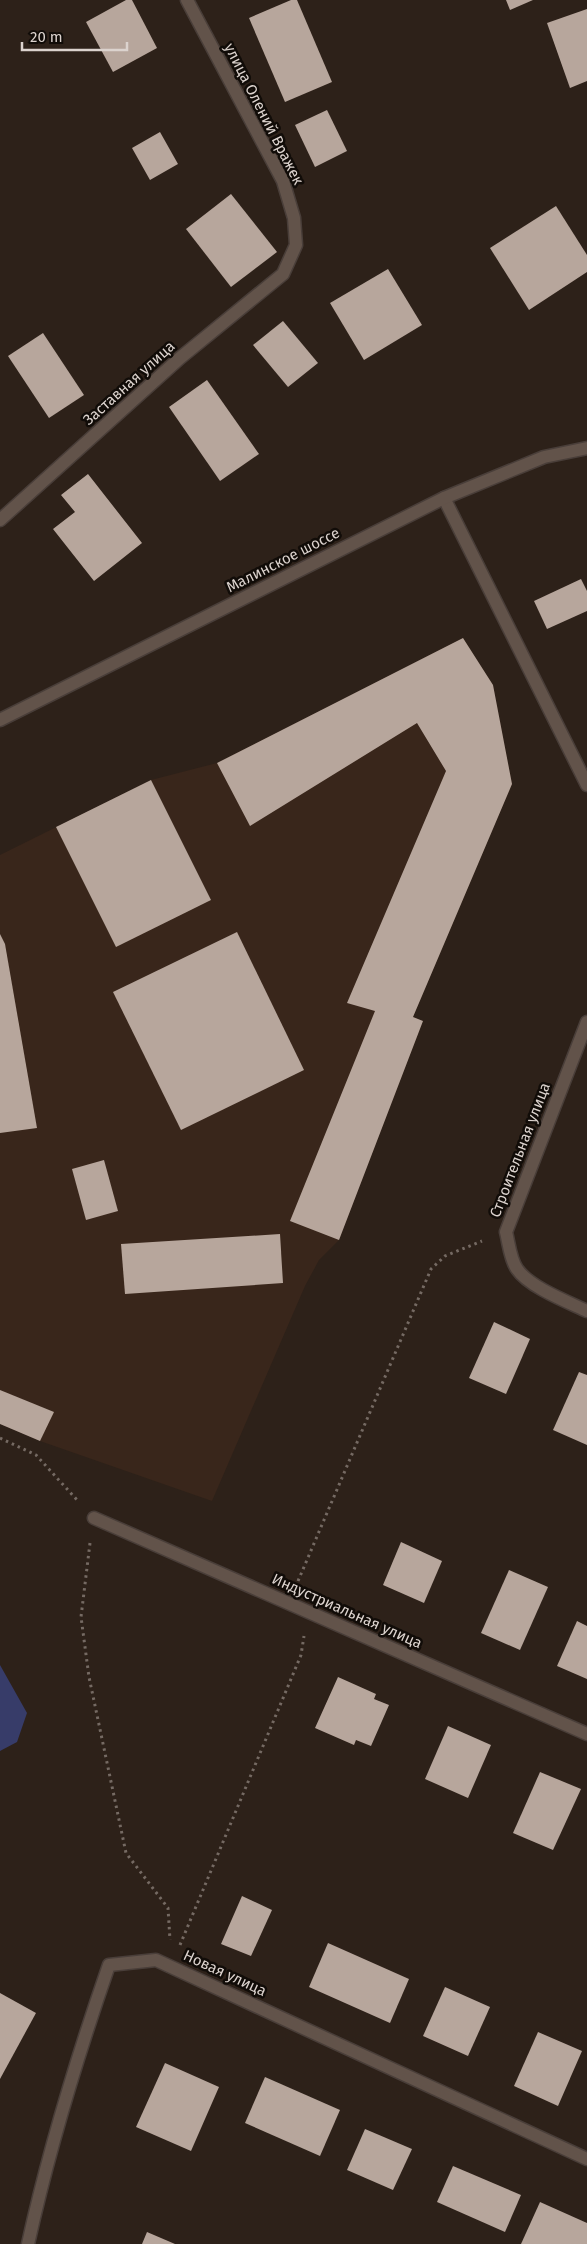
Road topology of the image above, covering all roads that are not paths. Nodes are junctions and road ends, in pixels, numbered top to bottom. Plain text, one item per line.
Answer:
1 (188, 0) edge
2 (283, 274) joint
3 (587, 448) edge
4 (444, 498) junction
5 (0, 520) edge
6 (0, 720) edge
7 (587, 785) edge
8 (587, 1022) edge
9 (587, 1311) edge
10 (94, 1518) road end
11 (587, 1734) edge
12 (587, 2159) edge
13 (28, 2244) edge

1 - 2 street, улица Олений Вражек
2 - 5 street, Заставная улица
3 - 4 street, Малинское шоссе
4 - 6 street, Малинское шоссе
4 - 7 street
8 - 9 street, Строительная улица
10 - 11 street, Индустриальная улица
12 - 13 street, Новая улица

